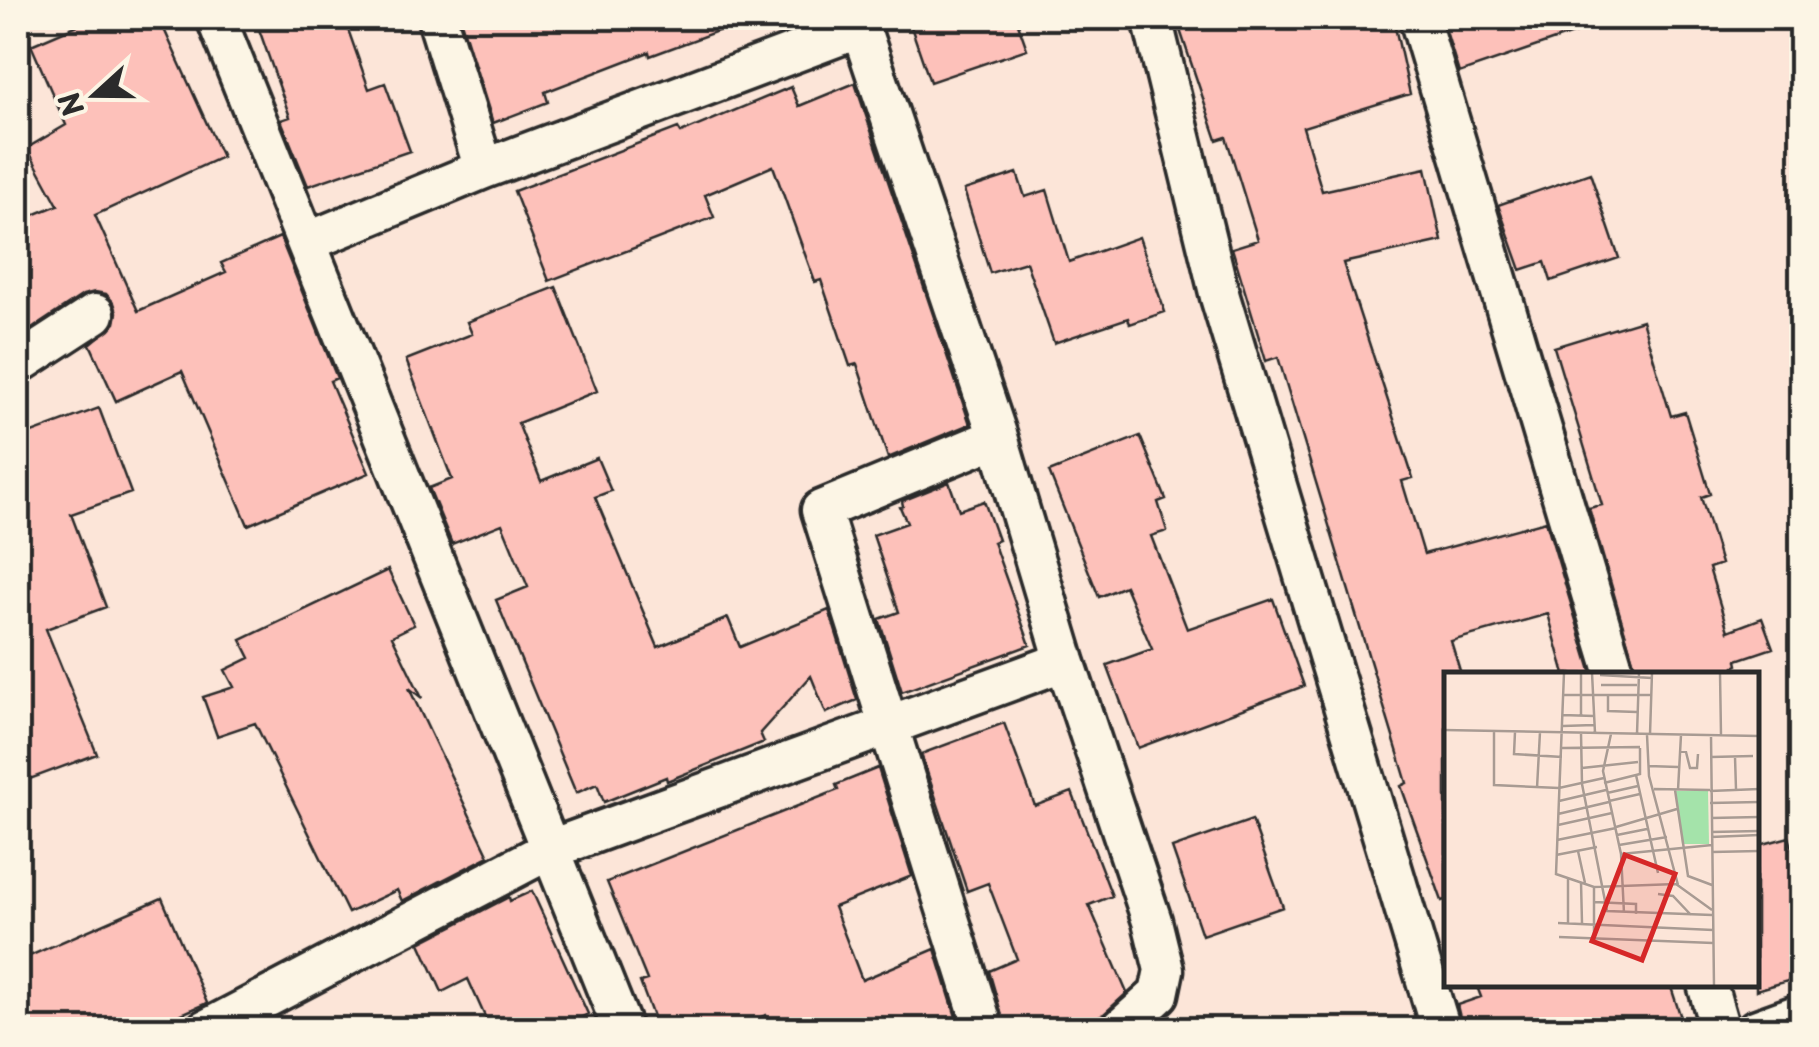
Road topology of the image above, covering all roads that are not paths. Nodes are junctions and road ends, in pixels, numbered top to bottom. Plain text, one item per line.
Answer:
1 (216, 18) edge
2 (437, 18) edge
3 (1152, 18) edge
4 (1419, 18) edge
5 (858, 23) edge
6 (484, 169) junction
7 (306, 242) junction
8 (96, 314) dead end
9 (18, 364) edge
10 (998, 437) junction
11 (1065, 661) junction
12 (1613, 672) edge
13 (888, 726) junction
14 (551, 850) junction
15 (1708, 987) edge
16 (1802, 1013) edge
17 (205, 1030) edge
18 (622, 1030) edge
19 (984, 1030) edge
20 (1119, 1030) edge
21 (1441, 1030) edge
22 (1720, 1030) edge
23 (1756, 1030) edge

1 - 7 street
2 - 6 street
3 - 21 street
4 - 12 street
5 - 6 street
5 - 10 street
6 - 7 street
7 - 14 street
8 - 9 street
10 - 11 street
10 - 13 street
11 - 13 street
11 - 20 street
13 - 14 street
13 - 19 street
14 - 17 street
14 - 18 street
15 - 22 street
16 - 23 street

